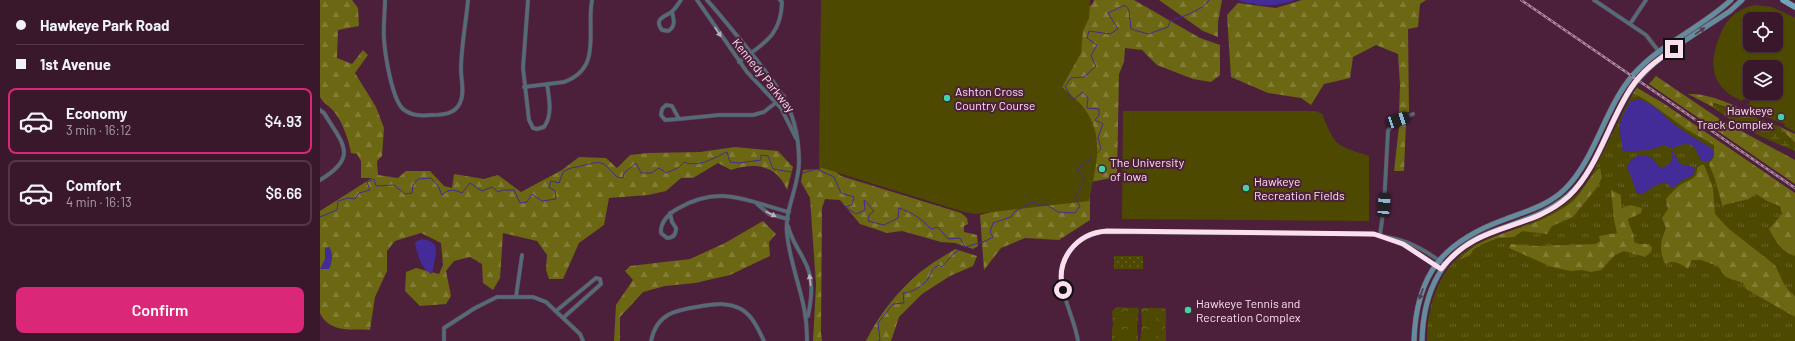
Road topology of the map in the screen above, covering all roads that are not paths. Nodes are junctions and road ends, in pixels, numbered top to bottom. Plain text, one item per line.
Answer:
1 (385, 0) edge
2 (468, 0) edge
3 (528, 0) edge
4 (592, 0) edge
5 (682, 0) edge
6 (696, 0) edge
7 (707, 0) edge
8 (1594, 0) edge
9 (1646, 0) edge
10 (1731, 0) edge
11 (1742, 0) edge
12 (1783, 0) edge
13 (782, 1) edge
14 (1795, 7) edge
15 (672, 12) junction
16 (1630, 24) junction
17 (1659, 52) junction
18 (751, 53) junction
19 (1662, 57) junction
20 (740, 62) junction
21 (547, 84) junction
22 (524, 87) junction
23 (784, 96) junction
24 (776, 102) junction
25 (320, 110) edge
26 (1413, 114) dead end
27 (679, 119) junction
28 (798, 145) junction
29 (320, 180) edge
30 (756, 203) junction
31 (789, 212) junction
32 (670, 213) junction
33 (788, 221) junction
34 (1380, 235) junction
35 (522, 255) dead end
36 (1439, 260) junction
37 (1435, 265) junction
38 (1443, 267) junction
39 (516, 296) junction
40 (556, 311) junction
41 (563, 318) junction
42 (807, 318) junction
43 (444, 341) edge
44 (583, 341) edge
45 (651, 341) edge
46 (764, 341) edge
47 (807, 341) edge
48 (1078, 341) edge
49 (1414, 341) edge
50 (1422, 341) edge

1 - 2 street
3 - 22 street
4 - 21 street
5 - 15 street
6 -> 20 street, Kennedy Parkway
7 - 18 street, Kennedy Parkway
8 - 16 street
9 - 16 street
10 - 17 main road
19 -> 11 main road
12 - 14 main road
13 - 18 street
15 - 15 street
16 - 17 street
17 - 19 street
17 - 36 main road
18 - 20 street
18 - 23 street, Kennedy Parkway
19 - 38 main road
20 - 24 street, Kennedy Parkway
21 - 22 street
21 - 22 street
23 - 24 street
23 - 28 street, Kennedy Parkway
24 - 27 street
24 - 28 street, Kennedy Parkway
25 - 29 street
26 - 34 street
27 - 27 street
28 - 31 street, Kennedy Parkway
30 - 31 street
30 - 32 street
30 -> 33 street
31 - 33 street, Kennedy Parkway
32 - 32 street
33 - 42 street, Kennedy Parkway
42 -> 33 street, Kennedy Parkway
34 - 36 street
34 - 37 street
34 - 48 street
35 - 39 street
36 - 37 main road
36 - 38 street
37 - 38 street
37 -> 49 main road
38 - 50 main road
39 - 40 street
39 - 43 street
40 - 41 street
40 - 41 street
41 - 44 street
42 - 47 street, Kennedy Parkway
45 - 46 street

